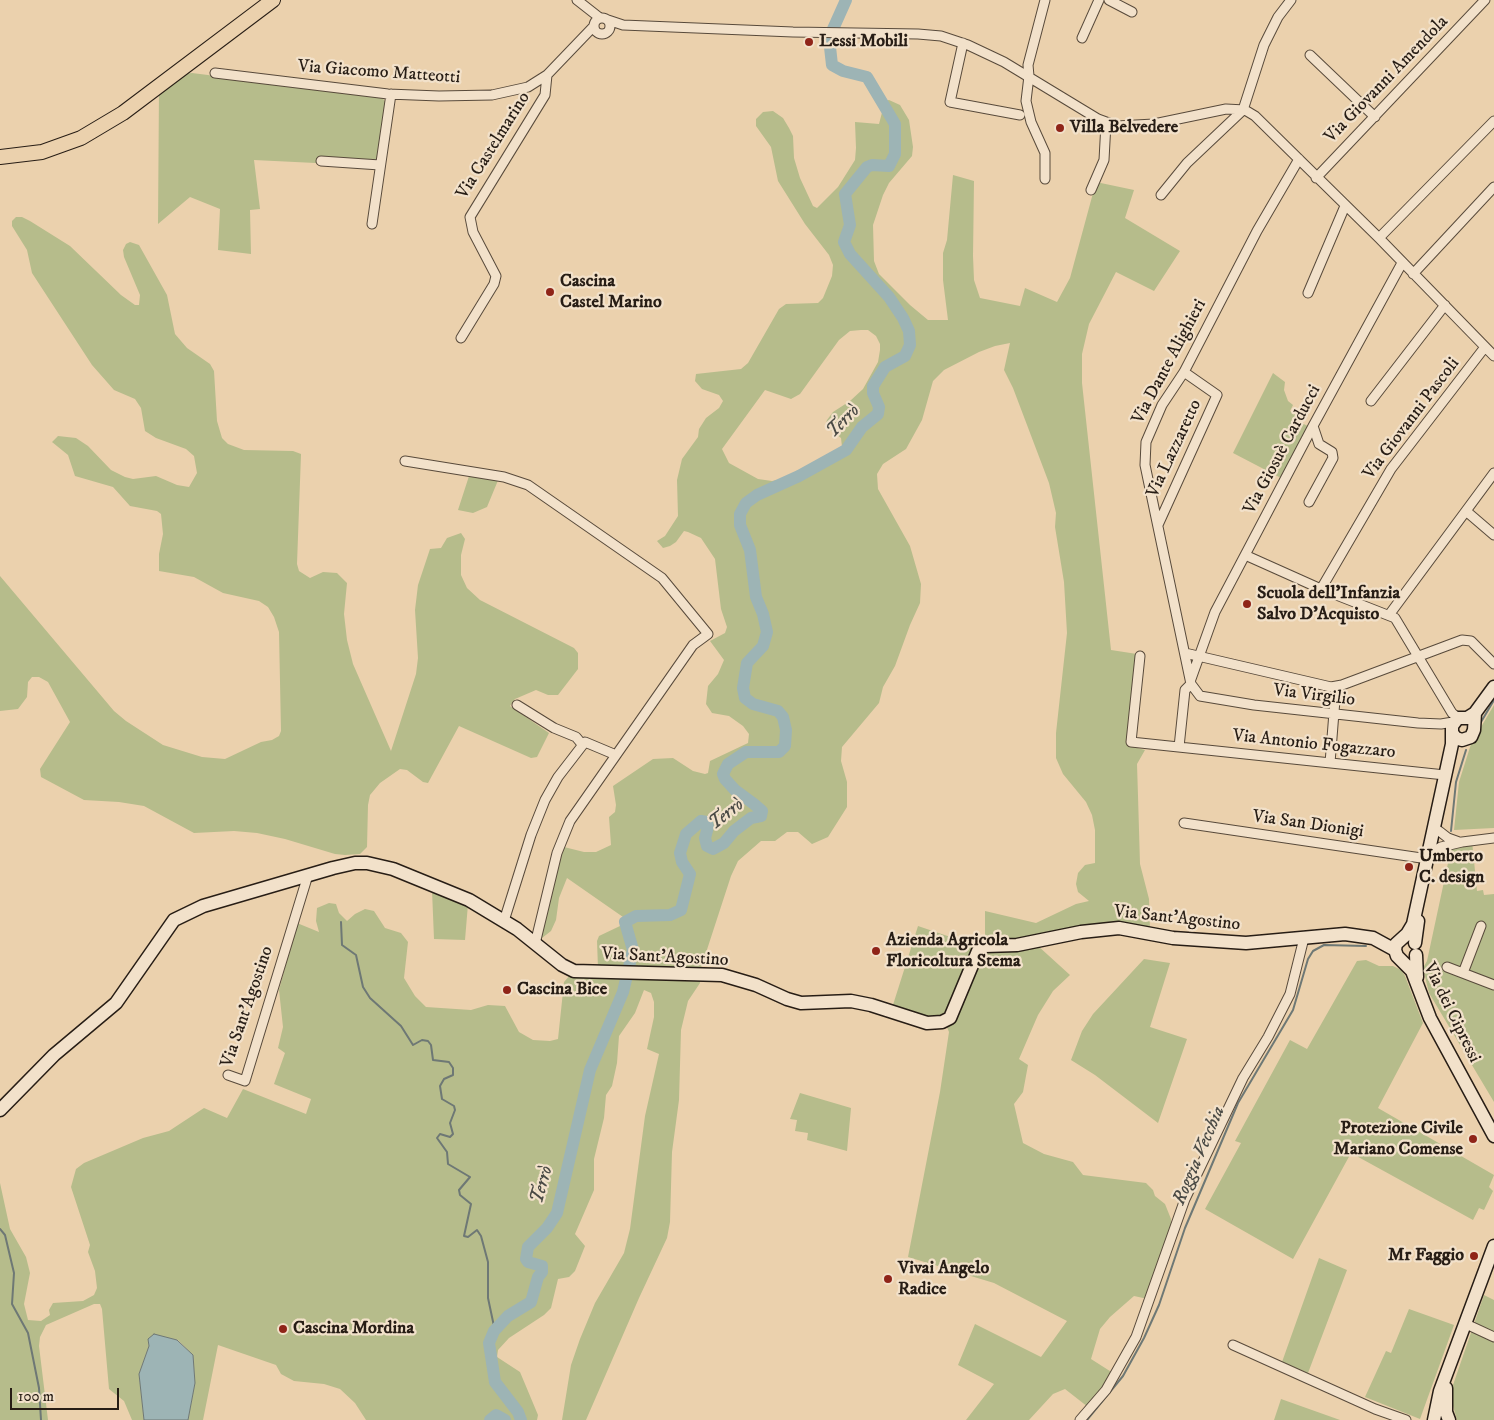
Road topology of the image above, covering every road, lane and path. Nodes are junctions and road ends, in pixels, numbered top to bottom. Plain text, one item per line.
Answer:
1 (273, 0) edge
2 (577, 0) edge
3 (1045, 0) edge
4 (1099, 0) edge
5 (1110, 0) edge
6 (1291, 0) edge
7 (1494, 1) edge
8 (1483, 2) edge
9 (1132, 12) dead end
10 (601, 25) junction
11 (1082, 38) dead end
12 (963, 43) junction
13 (1310, 55) dead end
14 (215, 73) dead end
15 (547, 75) junction
16 (1029, 76) junction
17 (391, 94) junction
18 (1243, 110) junction
19 (1020, 115) dead end
20 (1375, 117) junction
21 (1494, 121) edge
22 (1106, 123) junction
23 (0, 158) edge
24 (1298, 159) junction
25 (321, 161) dead end
26 (380, 165) junction
27 (1316, 178) junction
28 (1046, 179) dead end
29 (1494, 188) edge
30 (1090, 190) dead end
31 (1161, 195) dead end
32 (1345, 206) junction
33 (372, 224) dead end
34 (1379, 238) junction
35 (1402, 263) junction
36 (1413, 274) junction
37 (1308, 293) dead end
38 (1444, 305) junction
39 (461, 338) dead end
40 (1486, 347) junction
41 (1494, 356) edge
42 (1184, 372) junction
43 (1371, 401) dead end
44 (1313, 426) junction
45 (405, 460) dead end
46 (1494, 473) edge
47 (1309, 502) dead end
48 (1466, 511) junction
49 (1158, 525) junction
50 (1494, 535) edge
51 (1246, 555) junction
52 (1321, 589) junction
53 (1389, 615) junction
54 (1185, 652) junction
55 (1419, 655) junction
56 (1140, 656) dead end
57 (1199, 656) junction
58 (1494, 664) edge
59 (1190, 683) junction
60 (1336, 687) junction
61 (1494, 687) edge
62 (517, 705) dead end
63 (1334, 715) junction
64 (1459, 725) junction
65 (581, 744) junction
66 (1179, 747) junction
67 (616, 755) junction
68 (1330, 763) junction
69 (1445, 775) junction
70 (1184, 823) dead end
71 (1439, 831) junction
72 (1494, 838) edge
73 (1462, 842) junction
74 (1431, 855) junction
75 (308, 875) junction
76 (504, 921) junction
77 (1481, 926) dead end
78 (1304, 938) junction
79 (535, 944) junction
80 (1399, 948) junction
81 (1415, 949) junction
82 (1447, 967) dead end
83 (1463, 973) junction
84 (1494, 984) edge
85 (228, 1075) dead end
86 (0, 1110) edge
87 (1494, 1124) edge
88 (1494, 1136) edge
89 (1494, 1246) edge
90 (1466, 1324) junction
91 (1494, 1337) edge
92 (1233, 1345) dead end
93 (1446, 1380) junction
94 (1080, 1420) edge
95 (1406, 1420) edge
96 (1434, 1420) edge
97 (1449, 1420) edge

1 - 23 main road
2 - 10 street
3 - 16 street
4 - 11 street
5 - 9 street
6 - 18 street
7 - 8 street, Via Giovanni Amendola
8 - 20 street, Via Giovanni Amendola
10 - 12 street, Via Giacomo Matteotti
10 - 15 street, Via Giacomo Matteotti
12 - 16 street, Via Giacomo Matteotti
12 - 19 street
13 - 20 street
14 - 17 street, Via Giacomo Matteotti
15 - 17 street, Via Giacomo Matteotti
15 - 39 street, Via Castelmarino
16 - 22 street, Via Giacomo Matteotti
16 - 28 street
17 - 26 street
18 - 22 street, Via Giacomo Matteotti
18 - 24 street
18 - 31 street
20 - 27 street, Via Giovanni Amendola
21 - 34 street
22 - 30 street
24 - 27 street
24 - 42 street, Via Dante Alighieri
25 - 26 street
26 - 33 street
27 - 32 street
29 - 36 street
32 - 34 street
32 - 37 street
34 - 35 street
35 - 36 street
35 - 44 street, Via Giosuè Carducci
36 - 38 street
38 - 40 street
38 - 43 street
40 - 41 street
40 - 52 street, Via Giovanni Pascoli
42 - 49 street, Via Dante Alighieri
42 - 49 street, Via Lazzaretto
44 - 47 street
44 - 51 street, Via Giosuè Carducci
45 - 67 street
46 - 48 street
48 - 50 street
48 - 53 street
49 - 54 street, Via Dante Alighieri
51 - 52 street
51 - 57 street, Via Giosuè Carducci
52 - 53 street
53 - 55 street
54 - 57 street
54 - 59 street, Via Dante Alighieri
55 - 58 street
55 - 60 street
55 - 64 street
56 - 66 street, Via Antonio Fogazzaro
57 - 59 street, Via Giosuè Carducci
57 - 60 street
59 - 63 street, Via Virgilio
59 - 66 street
60 - 63 street
61 - 64 street
62 - 65 street
63 - 64 street, Via Virgilio
63 - 68 street
64 - 69 street
64 - 71 street
65 - 67 street
65 - 76 street
66 - 68 street, Via Antonio Fogazzaro
67 - 79 street
68 - 69 street, Via Antonio Fogazzaro
69 - 74 street
70 - 74 street, Via San Dionigi
71 - 73 street
71 - 74 street
72 - 73 street
73 - 74 street
74 - 80 street
74 - 81 street, Via dei Cipressi
75 - 76 street, Via Sant'Agostino
75 - 85 street, Via Sant'Agostino
75 - 86 street, Via Sant'Agostino
76 - 79 street, Via Sant'Agostino
77 - 83 street
78 - 79 street, Via Sant'Agostino
78 - 80 street, Via Sant'Agostino
78 - 94 street
80 - 81 street
80 - 81 street
80 - 88 street, Via dei Cipressi
81 - 87 street, Via dei Cipressi
82 - 83 street
83 - 84 street
89 - 90 street
90 - 91 street
90 - 93 street
92 - 95 street
93 - 96 street
93 - 97 street
96 - 97 street

